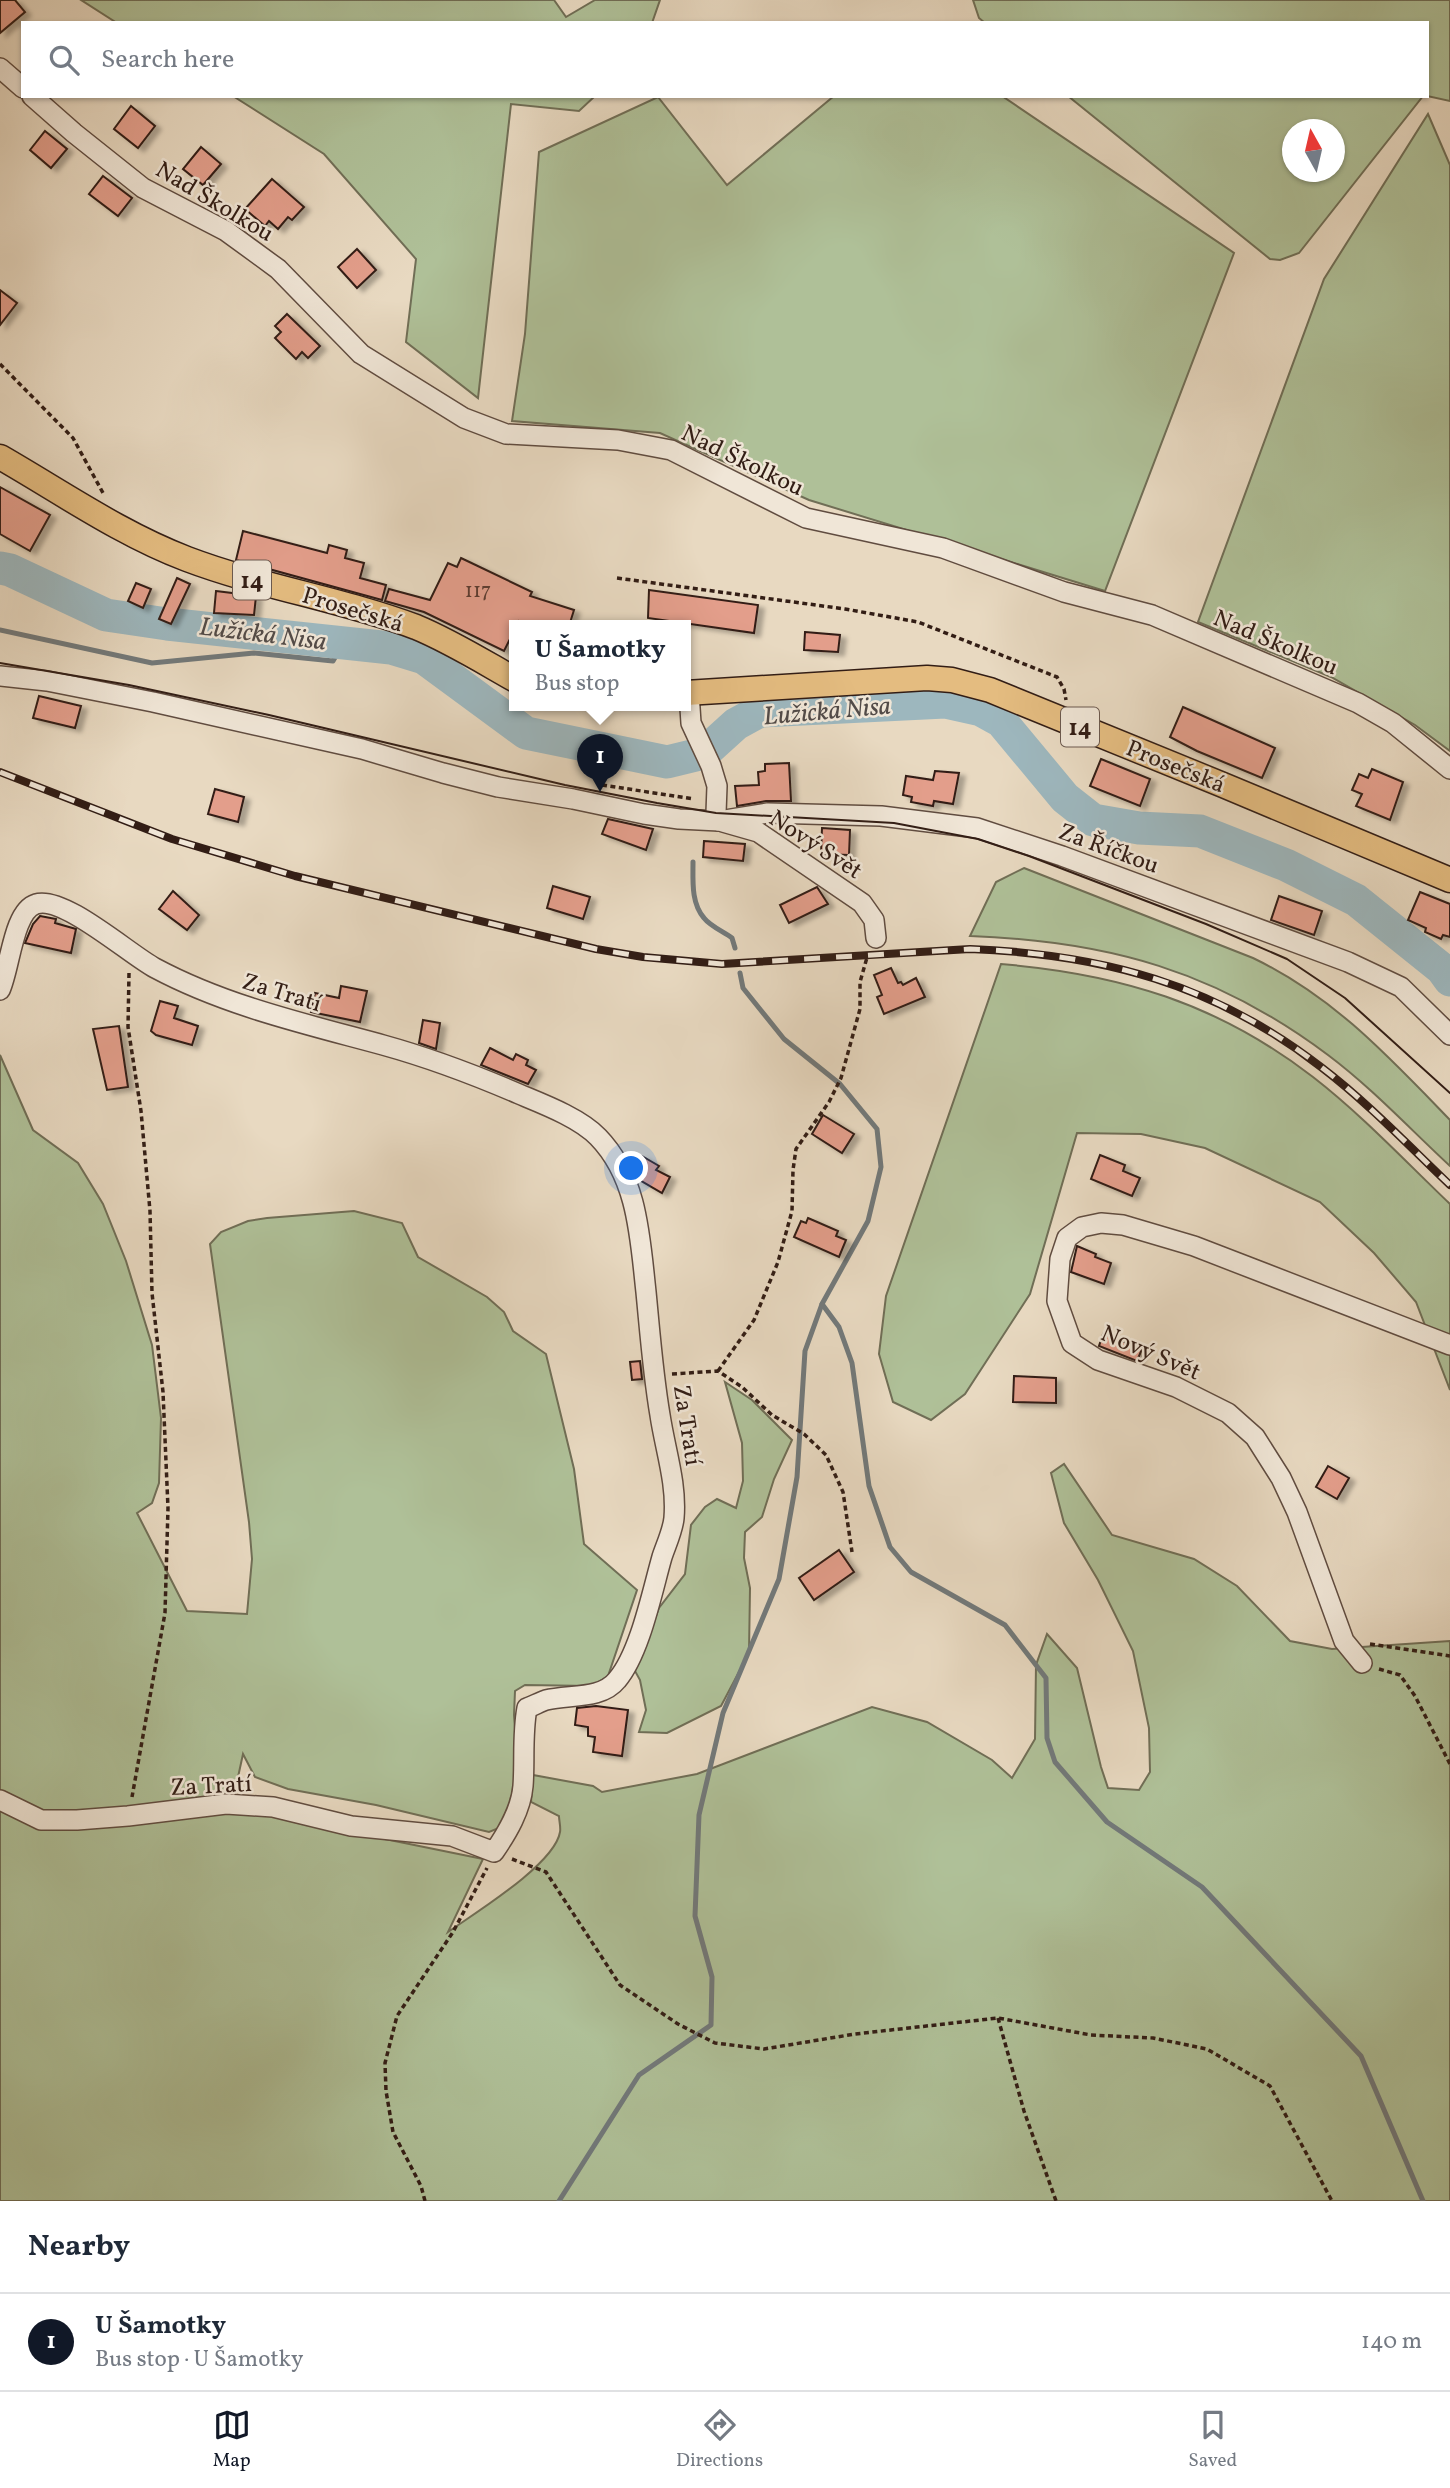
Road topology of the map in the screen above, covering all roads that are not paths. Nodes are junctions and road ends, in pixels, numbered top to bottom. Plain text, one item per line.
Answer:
1 (0, 68) edge
2 (21, 86) edge
3 (34, 98) edge
4 (0, 457) edge
5 (0, 676) edge
6 (509, 676) edge
7 (691, 693) edge
8 (690, 711) edge
9 (1450, 769) edge
10 (718, 811) junction
11 (1450, 880) edge
12 (876, 938) road end
13 (0, 990) edge
14 (1450, 1035) edge
15 (1450, 1345) edge
16 (1362, 1663) road end
17 (0, 1800) edge

1 - 2 street
3 - 9 street, Nad Školkou
4 - 6 main road, Prosečská / 14
5 - 10 street
7 - 11 main road, Prosečská / 14
8 - 10 street
10 - 12 street, Nový Svět
10 - 14 street, Za Říčkou
13 - 17 street, Za Tratí
15 - 16 street, Nový Svět

